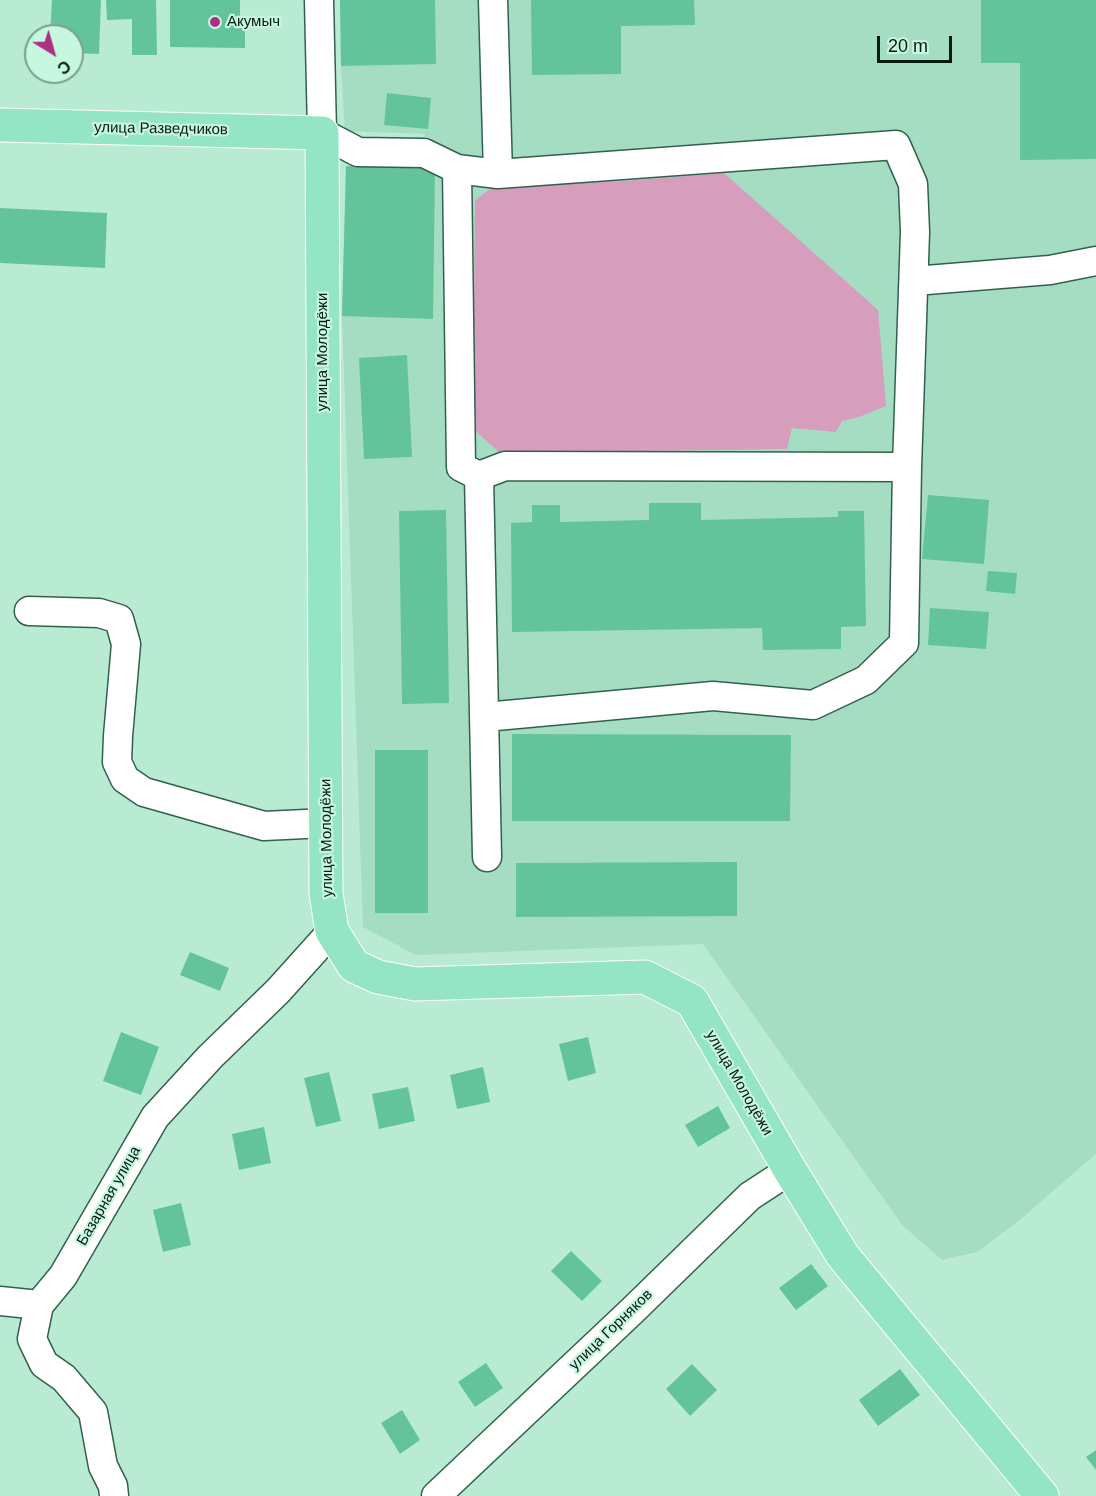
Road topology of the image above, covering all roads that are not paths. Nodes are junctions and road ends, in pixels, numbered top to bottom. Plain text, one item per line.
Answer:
1 (320, 0) edge
2 (493, 0) edge
3 (0, 107) edge
4 (13, 125) edge
5 (322, 133) junction
6 (458, 169) junction
7 (498, 174) junction
8 (1096, 261) edge
9 (914, 281) junction
10 (907, 467) junction
11 (479, 476) junction
12 (29, 611) dead end
13 (484, 717) junction
14 (326, 824) junction
15 (488, 857) dead end
16 (332, 931) junction
17 (790, 1170) junction
18 (0, 1301) edge
19 (39, 1305) junction
20 (114, 1496) edge
21 (436, 1496) edge
22 (1042, 1496) edge

1 - 5 street, улица Молодёжи
2 - 7 street
3 - 4 street
4 - 5 main road, улица Разведчиков
5 - 6 street
5 - 14 main road, улица Молодёжи
6 - 7 street
6 - 11 street
7 - 9 street
8 - 9 street
9 - 10 street
10 - 11 street
10 - 13 street
11 - 13 street
12 - 14 street
13 - 15 street
14 - 16 main road, улица Молодёжи
16 - 17 main road, улица Молодёжи
16 - 19 street, Базарная улица
17 - 21 street, улица Горняков
17 - 22 main road, улица Молодёжи
18 - 19 street
19 - 20 street, Базарная улица

